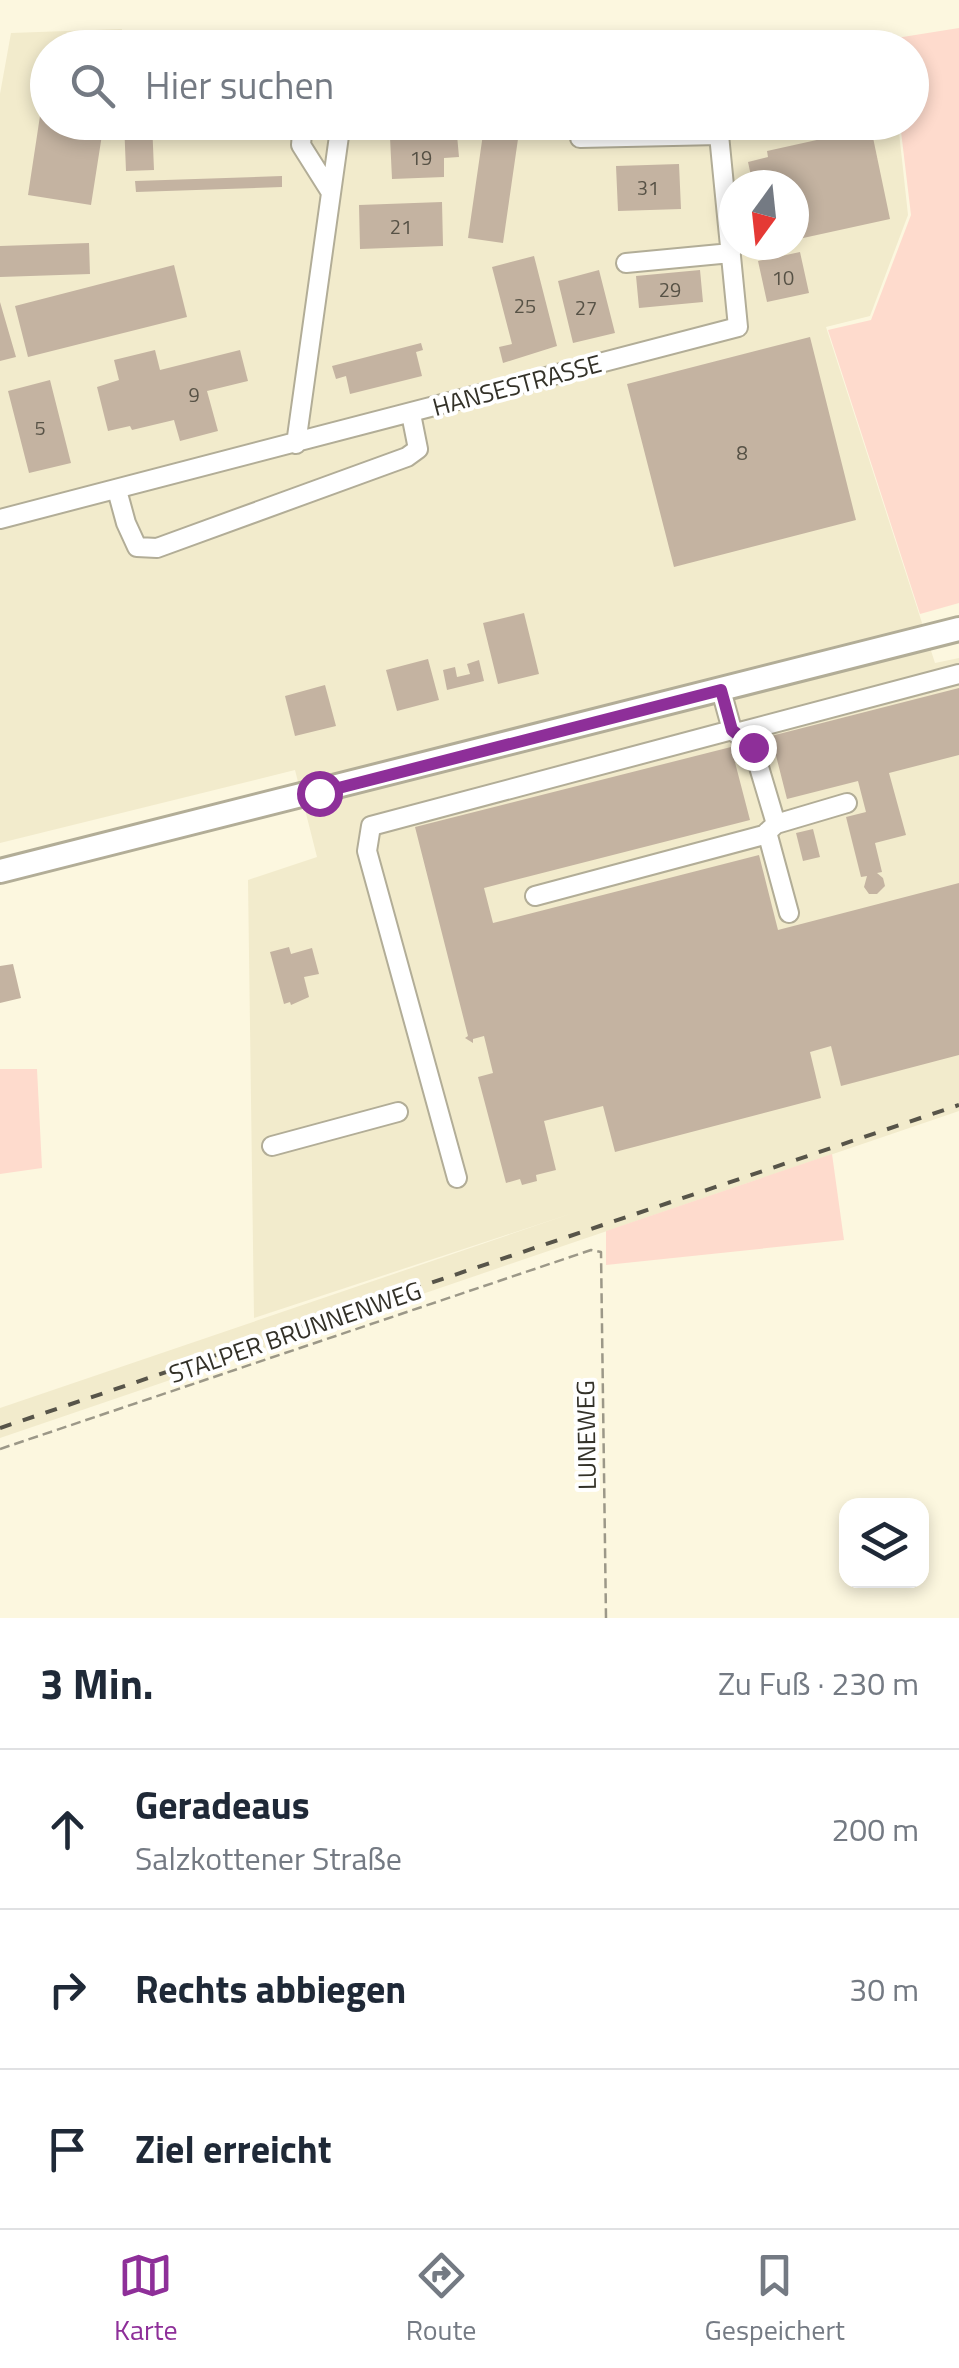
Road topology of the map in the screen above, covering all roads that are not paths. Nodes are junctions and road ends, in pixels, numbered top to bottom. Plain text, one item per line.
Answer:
1 (720, 140) edge
2 (723, 170) edge
3 (330, 191) dead end
4 (719, 254) edge
5 (732, 260) edge
6 (626, 264) dead end
7 (411, 414) junction
8 (296, 444) junction
9 (117, 490) junction
10 (0, 519) edge
11 (959, 629) edge
12 (959, 674) edge
13 (721, 690) junction
14 (734, 732) junction
15 (847, 803) dead end
16 (772, 828) junction
17 (0, 872) edge
18 (534, 896) dead end
19 (790, 914) dead end
20 (398, 1112) dead end
21 (272, 1146) dead end
22 (457, 1178) dead end

1 - 2 street
3 - 8 street
4 - 6 street
5 - 7 street, HANSESTRASSE
7 - 8 street, HANSESTRASSE
7 - 9 street
8 - 9 street, HANSESTRASSE
9 - 10 street, HANSESTRASSE
11 - 13 main road
12 - 14 street
13 - 14 street
13 - 17 main road
14 - 16 street
14 - 22 street
15 - 16 street
16 - 18 street
16 - 19 street
20 - 21 street

